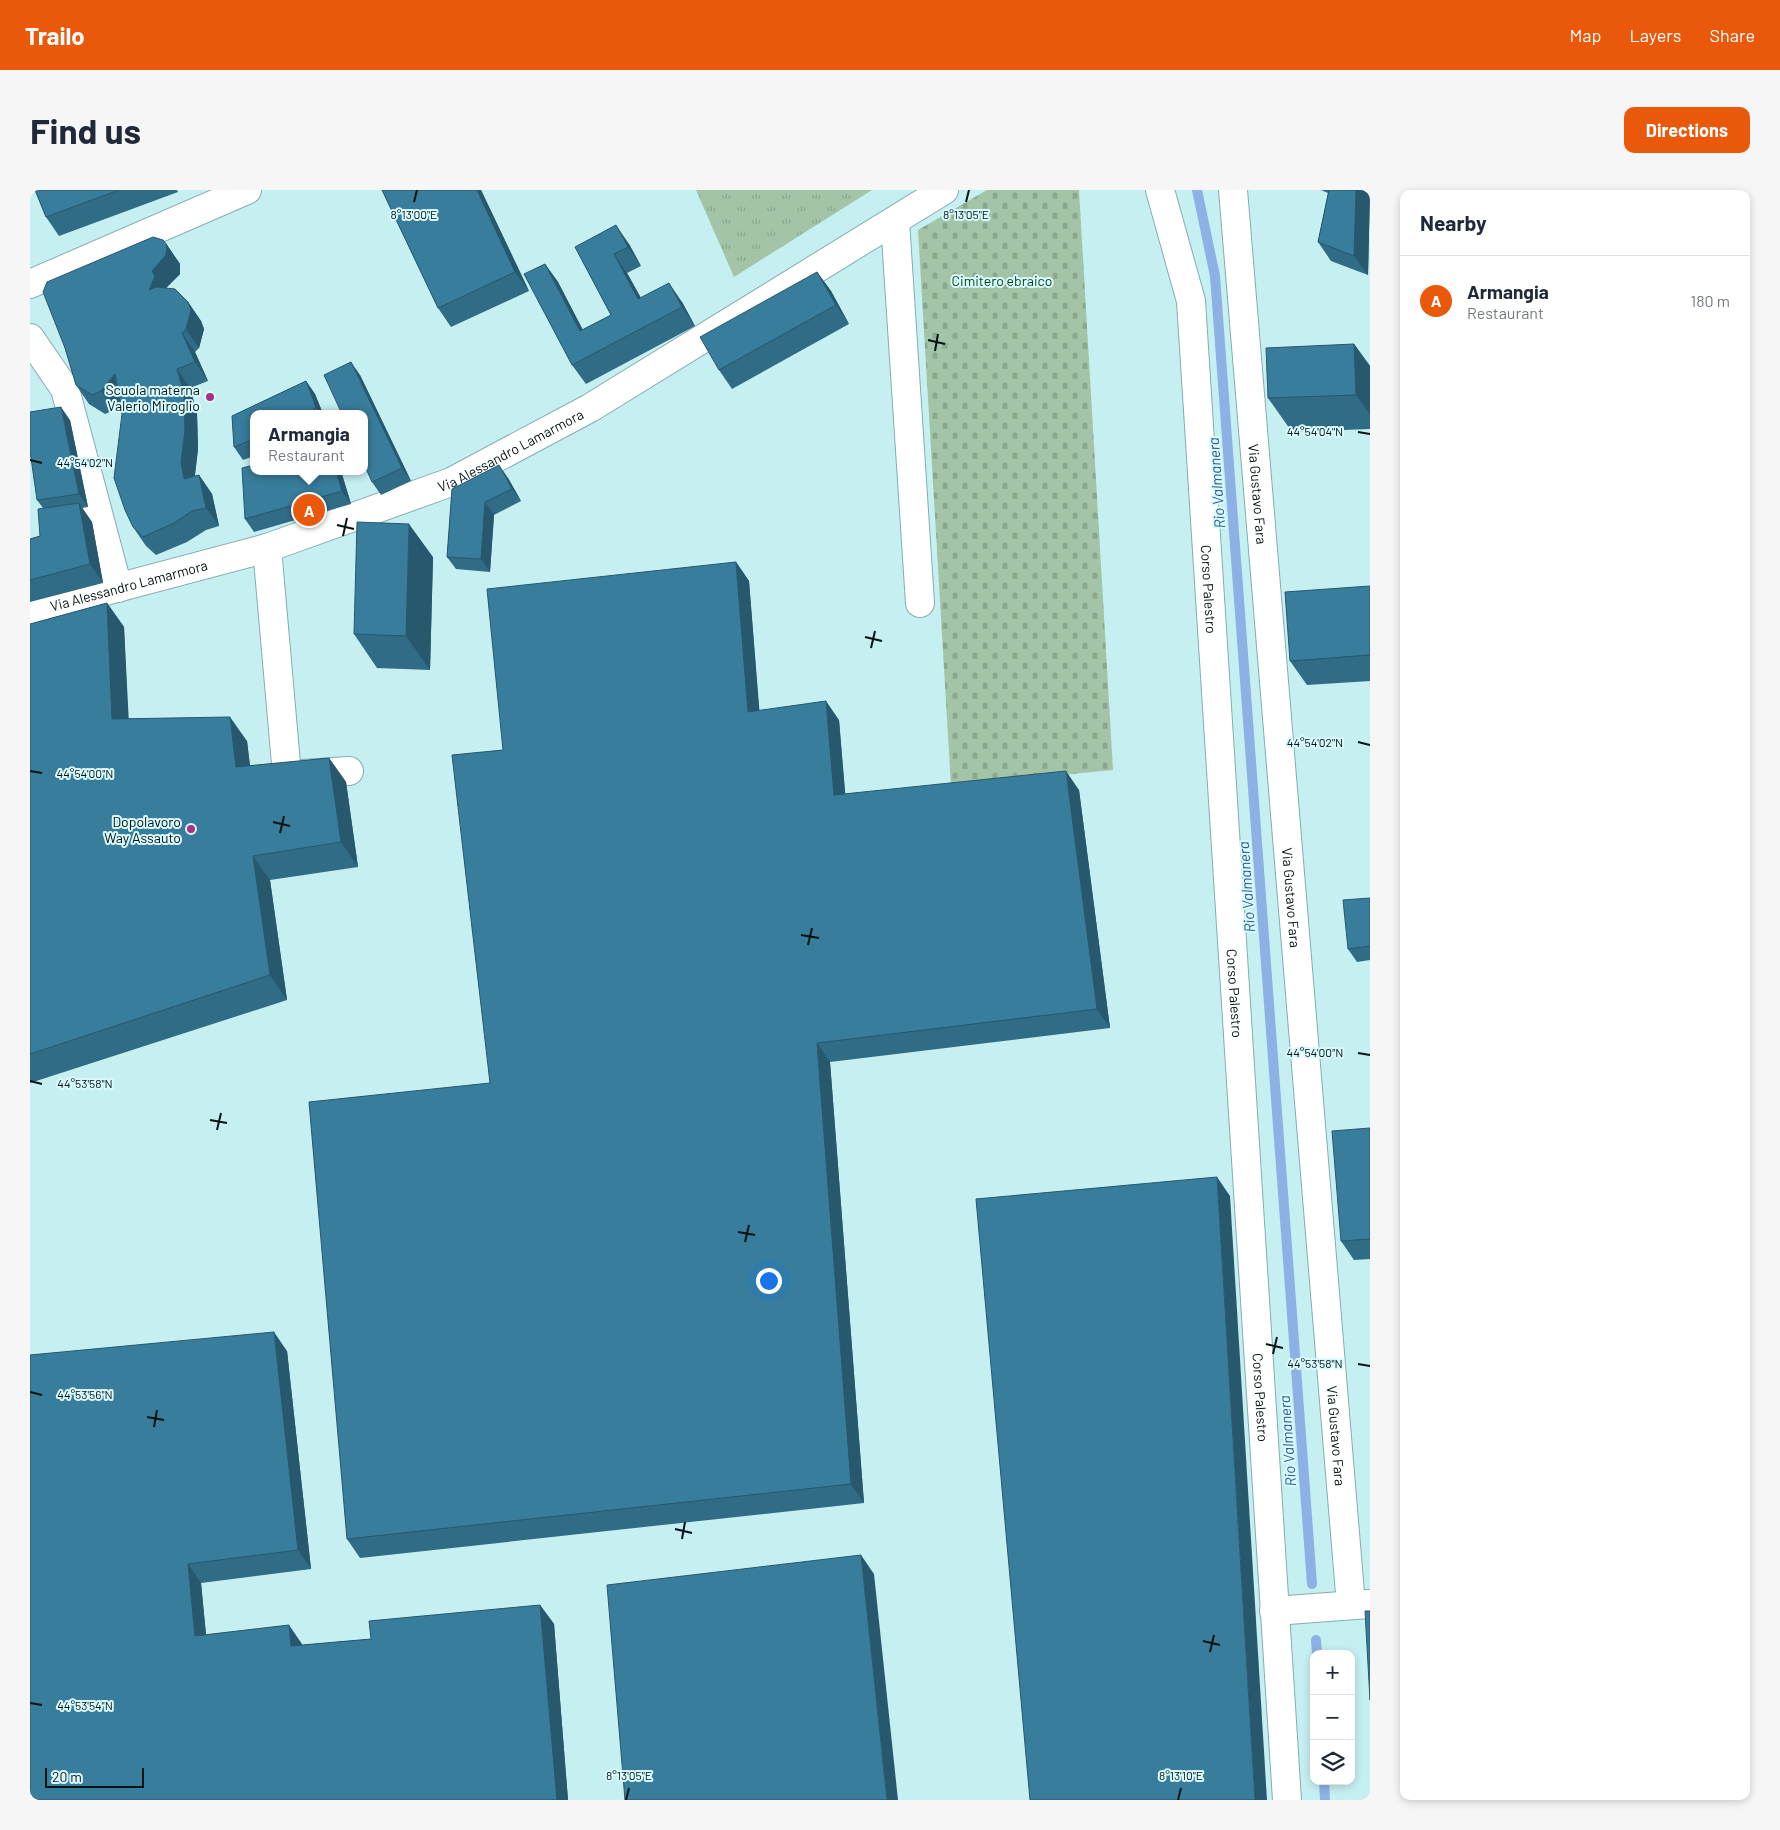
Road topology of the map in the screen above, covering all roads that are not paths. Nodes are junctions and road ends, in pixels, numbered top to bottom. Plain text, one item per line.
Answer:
1 (246, 190) edge
2 (944, 190) edge
3 (1160, 190) edge
4 (1233, 190) edge
5 (895, 221) junction
6 (30, 284) edge
7 (30, 338) edge
8 (267, 548) junction
9 (118, 588) junction
10 (920, 603) dead end
11 (30, 611) edge
12 (349, 771) dead end
13 (1361, 1604) edge
14 (1274, 1611) junction
15 (1287, 1800) edge

1 - 6 street
2 - 5 street, Via Alessandro Lamarmora
3 - 14 street, Corso Palestro
4 - 13 street, Via Gustavo Fara
5 - 8 street, Via Alessandro Lamarmora
5 - 10 street
7 - 9 street
8 - 9 street, Via Alessandro Lamarmora
8 - 12 street
9 - 11 street, Via Alessandro Lamarmora
13 - 14 street
14 - 15 street, Corso Palestro

